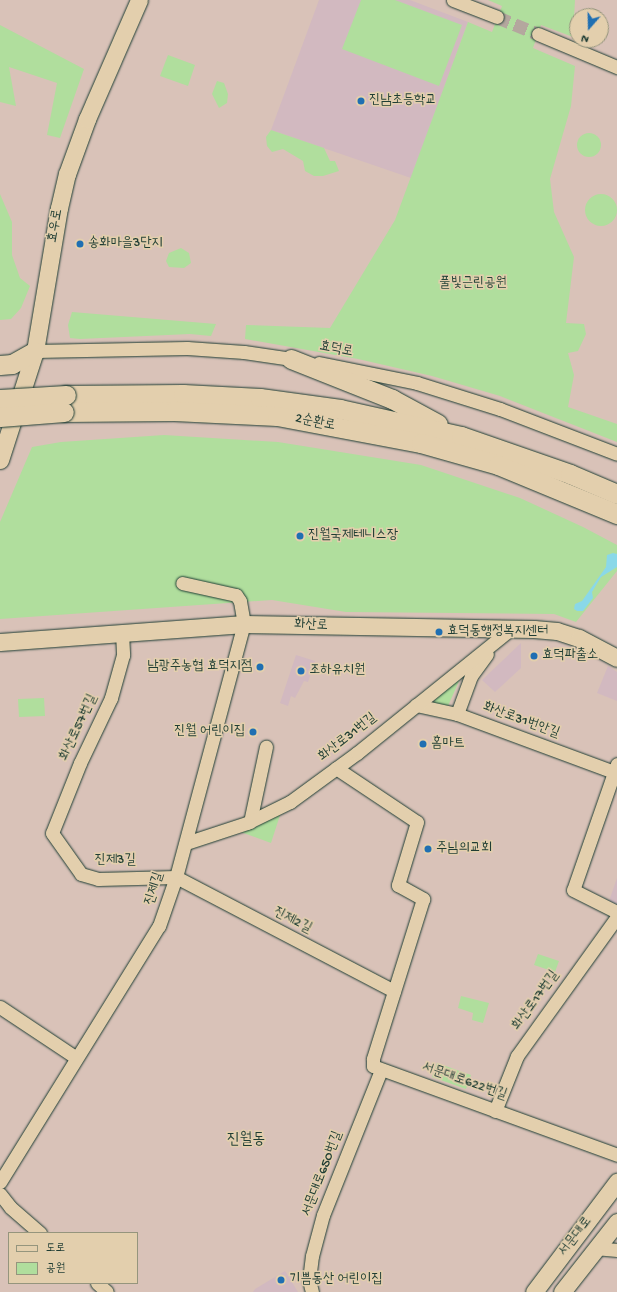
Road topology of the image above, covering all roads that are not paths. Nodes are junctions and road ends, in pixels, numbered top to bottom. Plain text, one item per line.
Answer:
1 (139, 0) edge
2 (453, 0) edge
3 (497, 17) tunnel mouth
4 (538, 34) tunnel mouth
5 (617, 67) edge
6 (35, 351) junction
7 (291, 359) junction
8 (0, 365) edge
9 (0, 399) edge
10 (65, 404) junction
11 (0, 416) edge
12 (461, 436) junction
13 (617, 454) edge
14 (0, 460) edge
15 (564, 490) junction
16 (617, 494) edge
17 (617, 514) edge
18 (617, 523) edge
19 (182, 583) dead end
20 (244, 624) junction
21 (512, 628) junction
22 (122, 633) junction
23 (496, 641) junction
24 (0, 642) edge
25 (617, 658) edge
26 (416, 705) junction
27 (457, 714) junction
28 (266, 747) dead end
29 (336, 768) junction
30 (616, 768) edge
31 (250, 822) junction
32 (52, 833) joint
33 (186, 844) junction
34 (176, 877) junction
35 (617, 912) edge
36 (617, 918) edge
37 (394, 991) junction
38 (0, 1007) edge
39 (75, 1057) junction
40 (381, 1070) junction
41 (495, 1111) junction
42 (617, 1155) edge
43 (0, 1182) edge
44 (617, 1182) edge
45 (0, 1194) edge
46 (617, 1222) edge
47 (39, 1232) edge
48 (595, 1248) junction
49 (617, 1250) edge
50 (98, 1284) edge
51 (107, 1292) edge
52 (312, 1292) edge
53 (534, 1292) edge
54 (562, 1292) edge

1 - 6 main road, 효우로
2 - 3 street
4 - 5 street
6 - 7 street, 효덕로
6 - 8 highway
6 - 14 main road, 효우로
7 - 12 highway
7 - 13 street, 효덕로
9 - 10 highway, 2순환로, bridge
10 - 11 highway, 2순환로, bridge
10 - 12 highway, 2순환로
10 - 15 highway, 2순환로
12 - 16 highway, 2순환로
15 - 17 highway, 2순환로
15 - 18 highway
19 - 20 street
20 - 21 main road, 화산로
20 - 22 main road, 화산로
20 - 33 street, 진제길
21 - 23 street, 화산로31번길
21 - 25 main road, 화산로
22 - 24 main road, 화산로
22 - 32 street, 화산로57번길
23 - 26 street, 화산로31번길
23 - 27 street
26 - 27 street, 화산로31번안길
26 - 29 street, 화산로31번길
27 - 30 street, 화산로31번안길
28 - 31 street
29 - 31 street, 화산로31번길
29 - 37 street
30 - 35 street
31 - 33 street, 화산로31번길
32 - 34 street, 진제3길
33 - 34 street, 진제길
34 - 37 street, 진제2길
34 - 39 street, 진제길
36 - 41 street, 화산로17번길
37 - 40 street
38 - 39 street
39 - 43 street, 진제길
40 - 41 street, 서문대로622번길
40 - 52 street, 서문대로650번길
41 - 42 street, 서문대로622번길
44 - 53 main road, 서문대로
45 - 47 street
46 - 48 main road, 서문대로
48 - 49 street
48 - 54 main road, 서문대로
50 - 51 street

